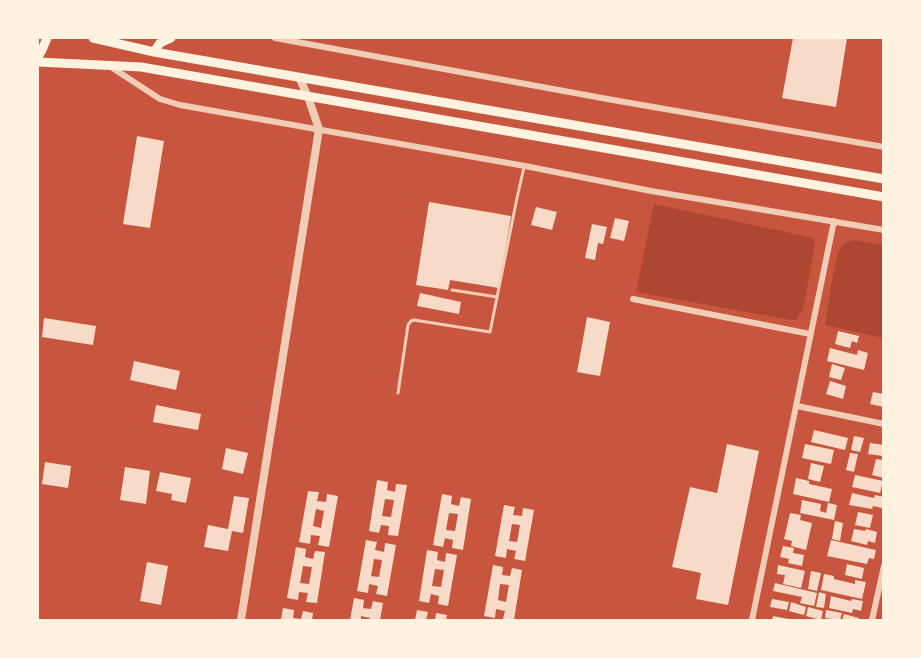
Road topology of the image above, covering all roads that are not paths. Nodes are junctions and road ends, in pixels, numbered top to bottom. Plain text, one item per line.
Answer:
1 (46, 38) edge
2 (93, 38) edge
3 (171, 38) edge
4 (275, 38) edge
5 (158, 44) edge
6 (38, 57) edge
7 (38, 62) edge
8 (110, 66) junction
9 (299, 76) junction
10 (308, 97) junction
11 (319, 129) junction
12 (884, 147) edge
13 (525, 166) junction
14 (884, 179) edge
15 (884, 197) edge
16 (834, 221) junction
17 (884, 230) edge
18 (452, 290) dead end
19 (498, 297) junction
20 (633, 299) dead end
21 (810, 334) junction
22 (398, 393) dead end
23 (797, 406) junction
24 (884, 424) edge
25 (884, 566) edge
26 (241, 621) edge
27 (752, 621) edge
28 (872, 621) edge

1 - 6 main road
2 - 5 main road
3 - 5 main road
4 - 12 street
5 - 9 main road
7 - 8 main road
8 - 10 main road
8 - 11 street
9 - 10 street
9 - 14 main road
10 - 11 street
10 - 15 main road
11 - 13 street
11 - 26 street
13 - 16 street
13 - 19 lane
16 - 17 street
16 - 21 street
18 - 19 lane
19 - 22 lane
20 - 21 street
21 - 23 street
23 - 24 street
23 - 27 street
25 - 28 street

